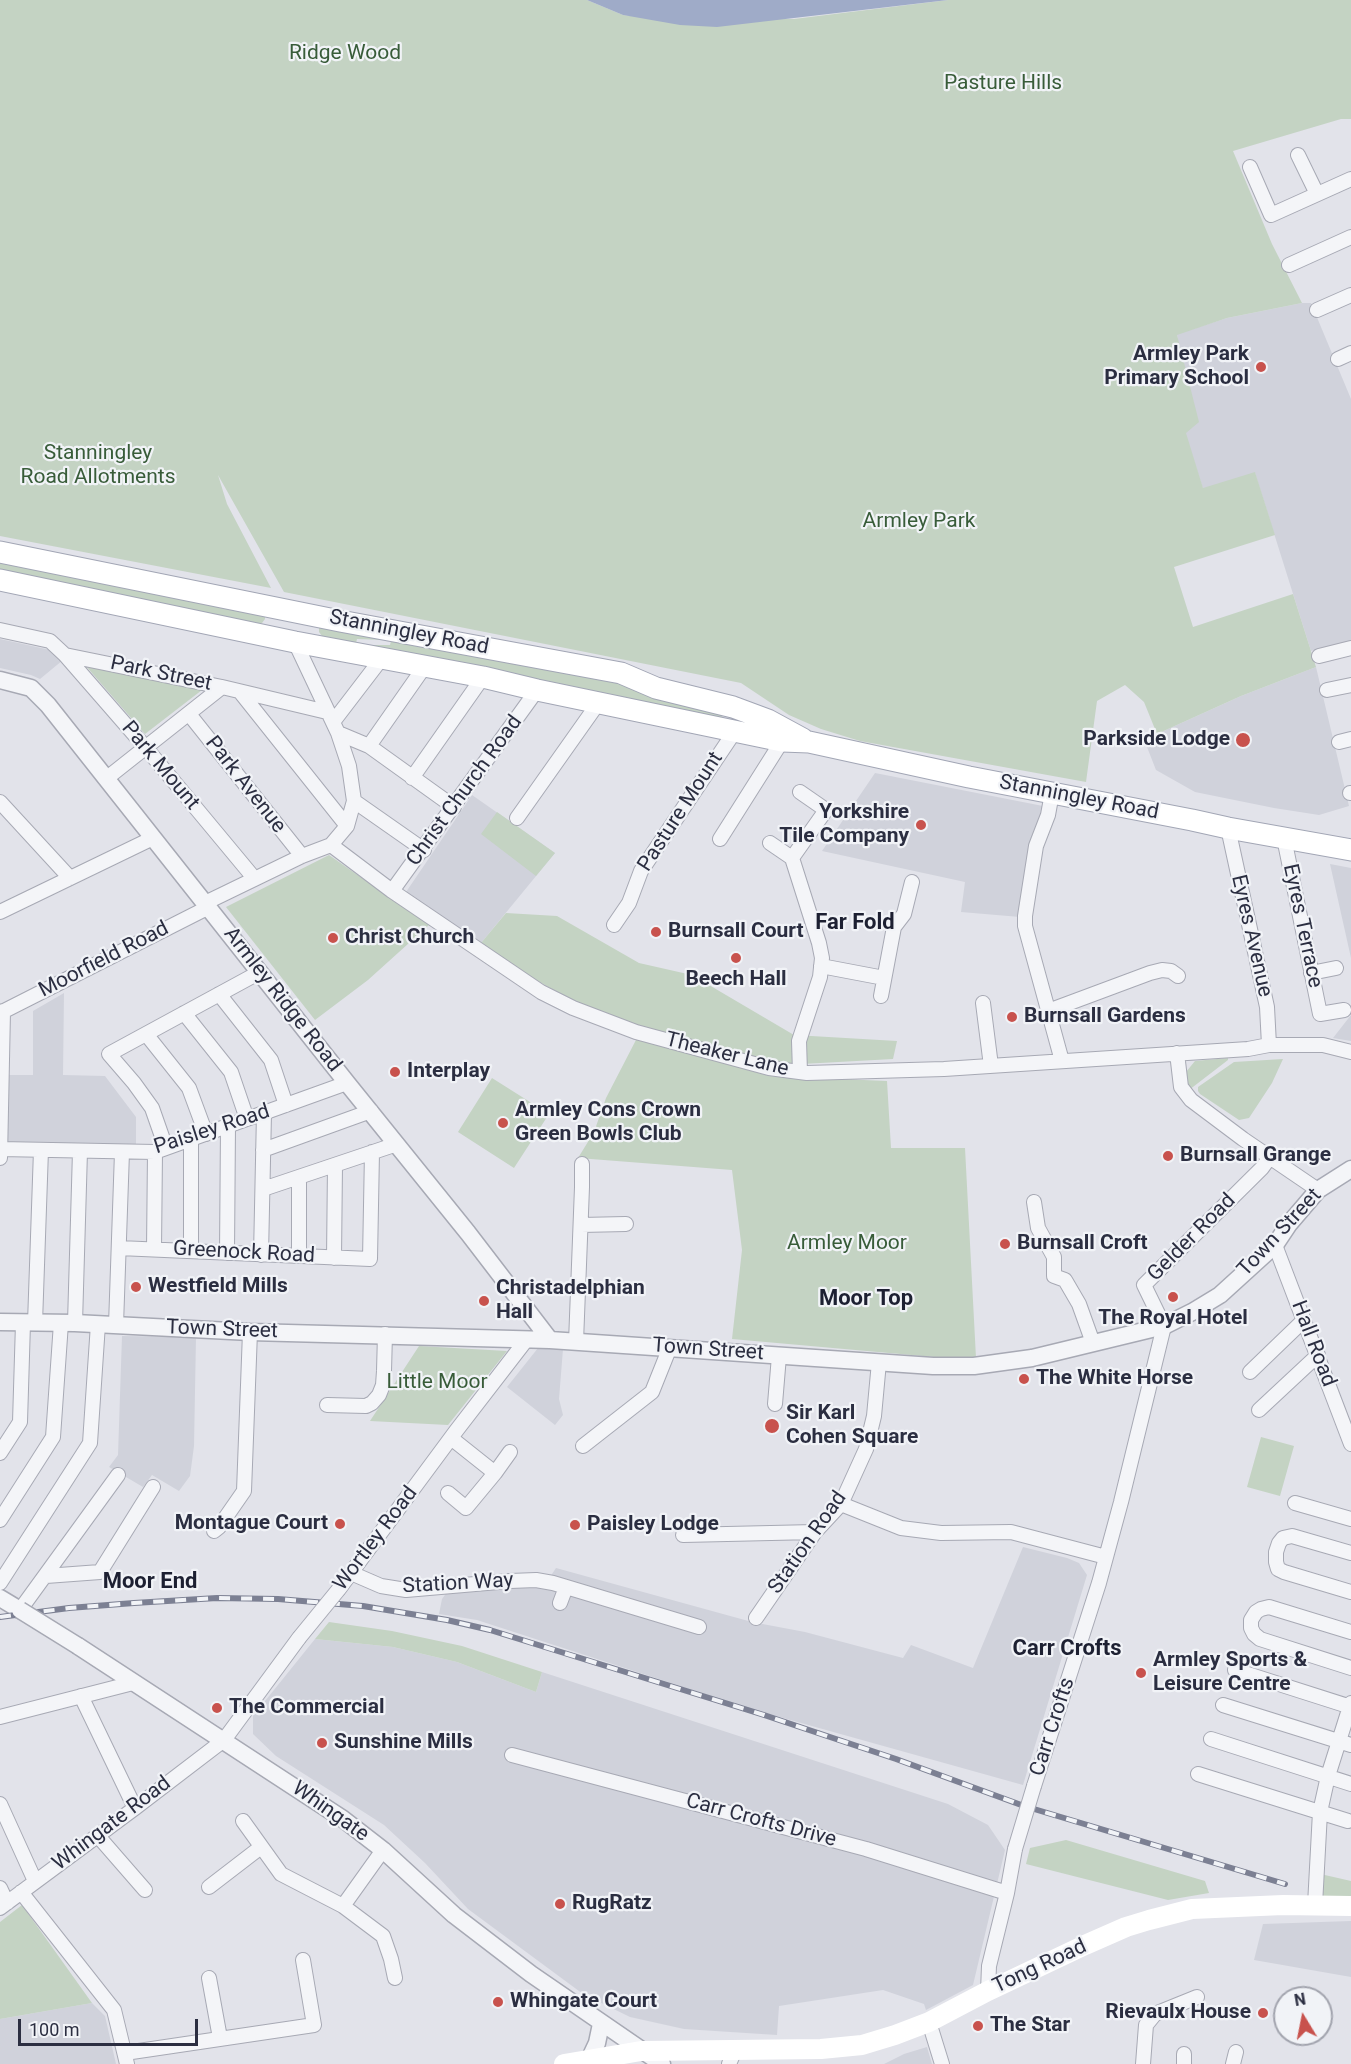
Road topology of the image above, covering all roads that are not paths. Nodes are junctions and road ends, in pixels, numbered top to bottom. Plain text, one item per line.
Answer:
1 (1298, 155) dead end
2 (1250, 167) dead end
3 (1351, 179) edge
4 (1317, 194) junction
5 (1351, 237) edge
6 (1289, 265) dead end
7 (1351, 295) edge
8 (1317, 310) dead end
9 (0, 552) edge
10 (0, 580) edge
11 (284, 609) junction
12 (307, 614) junction
13 (0, 630) edge
14 (293, 641) junction
15 (1351, 648) edge
16 (65, 655) junction
17 (1319, 656) dead end
18 (382, 658) junction
19 (425, 666) junction
20 (483, 677) junction
21 (0, 680) edge
22 (1351, 685) edge
23 (222, 687) junction
24 (537, 690) junction
25 (1327, 690) dead end
26 (242, 693) junction
27 (599, 702) junction
28 (189, 714) junction
29 (333, 722) junction
30 (735, 731) junction
31 (782, 741) junction
32 (808, 742) junction
33 (369, 746) junction
34 (146, 748) junction
35 (107, 778) junction
36 (411, 778) junction
37 (800, 792) dead end
38 (1052, 793) junction
39 (354, 801) junction
40 (0, 802) edge
41 (454, 807) junction
42 (517, 818) dead end
43 (347, 826) junction
44 (1228, 828) junction
45 (153, 838) junction
46 (720, 838) dead end
47 (1284, 838) junction
48 (770, 843) dead end
49 (331, 845) junction
50 (424, 850) junction
51 (1351, 850) edge
52 (302, 856) junction
53 (792, 858) junction
54 (70, 878) junction
55 (254, 878) junction
56 (912, 882) dead end
57 (392, 891) junction
58 (207, 905) junction
59 (0, 912) edge
60 (614, 925) dead end
61 (821, 966) junction
62 (1336, 968) dead end
63 (260, 972) junction
64 (1311, 973) junction
65 (1178, 976) dead end
66 (884, 978) junction
67 (219, 994) junction
68 (881, 996) dead end
69 (982, 1003) dead end
70 (1344, 1010) dead end
71 (1048, 1011) junction
72 (2, 1012) edge
73 (184, 1013) junction
74 (146, 1034) junction
75 (1269, 1045) junction
76 (1351, 1052) edge
77 (1177, 1053) junction
78 (1062, 1060) junction
79 (991, 1066) junction
80 (800, 1072) junction
81 (347, 1083) junction
82 (286, 1105) junction
83 (371, 1111) junction
84 (264, 1113) junction
85 (247, 1119) junction
86 (228, 1126) junction
87 (206, 1134) junction
88 (191, 1139) junction
89 (397, 1144) junction
90 (0, 1149) edge
91 (41, 1150) junction
92 (161, 1150) junction
93 (263, 1150) junction
94 (80, 1151) junction
95 (122, 1152) junction
96 (372, 1152) junction
97 (1270, 1157) junction
98 (0, 1158) edge
99 (582, 1164) dead end
100 (336, 1165) junction
101 (1351, 1168) edge
102 (299, 1177) junction
103 (263, 1189) junction
104 (1318, 1190) junction
105 (1034, 1202) dead end
106 (626, 1224) dead end
107 (581, 1225) junction
108 (1275, 1245) junction
109 (119, 1248) junction
110 (154, 1249) junction
111 (191, 1251) junction
112 (227, 1253) junction
113 (261, 1255) junction
114 (299, 1256) junction
115 (334, 1258) junction
116 (1305, 1320) junction
117 (0, 1322) edge
118 (29, 1323) junction
119 (68, 1323) junction
120 (98, 1324) junction
121 (116, 1325) junction
122 (1164, 1326) junction
123 (250, 1332) junction
124 (385, 1334) junction
125 (527, 1339) junction
126 (550, 1340) junction
127 (576, 1342) junction
128 (1093, 1343) junction
129 (670, 1347) junction
130 (1318, 1355) junction
131 (779, 1356) junction
132 (879, 1362) junction
133 (1250, 1372) dead end
134 (775, 1404) dead end
135 (327, 1405) dead end
136 (1259, 1410) dead end
137 (451, 1438) junction
138 (1351, 1444) edge
139 (583, 1446) dead end
140 (510, 1452) dead end
141 (0, 1453) edge
142 (495, 1473) junction
143 (118, 1475) dead end
144 (153, 1487) dead end
145 (448, 1493) dead end
146 (1295, 1503) dead end
147 (841, 1504) junction
148 (1351, 1519) edge
149 (0, 1520) edge
150 (214, 1531) dead end
151 (816, 1532) junction
152 (682, 1535) dead end
153 (1351, 1553) edge
154 (1106, 1557) junction
155 (351, 1573) junction
156 (46, 1576) junction
157 (0, 1583) edge
158 (566, 1587) junction
159 (1351, 1592) edge
160 (0, 1598) edge
161 (560, 1603) dead end
162 (20, 1610) junction
163 (756, 1618) dead end
164 (699, 1627) dead end
165 (1351, 1632) edge
166 (1351, 1668) edge
167 (1235, 1670) dead end
168 (133, 1683) junction
169 (81, 1696) junction
170 (1223, 1705) dead end
171 (1351, 1706) edge
172 (0, 1717) edge
173 (1211, 1739) dead end
174 (224, 1740) junction
175 (1345, 1743) edge
176 (512, 1755) dead end
177 (1198, 1774) dead end
178 (1328, 1776) junction
179 (1351, 1784) edge
180 (0, 1804) edge
181 (135, 1808) junction
182 (1320, 1812) junction
183 (243, 1821) dead end
184 (1348, 1821) dead end
185 (98, 1836) junction
186 (261, 1847) junction
187 (383, 1850) junction
188 (35, 1881) junction
189 (209, 1887) dead end
190 (0, 1888) edge
191 (145, 1890) dead end
192 (21, 1892) junction
193 (1007, 1893) junction
194 (4, 1905) edge
195 (1315, 1905) junction
196 (343, 1906) junction
197 (1351, 1906) edge
198 (303, 1960) dead end
199 (209, 1978) dead end
200 (395, 1978) dead end
201 (988, 1991) junction
202 (1197, 1997) dead end
203 (929, 2022) junction
204 (601, 2024) junction
205 (220, 2038) junction
206 (641, 2051) junction
207 (732, 2057) edge
208 (126, 2059) edge
209 (589, 2060) junction
210 (564, 2064) edge
211 (662, 2064) edge
212 (942, 2064) edge
213 (1143, 2064) edge

1 - 4 street
2 - 4 street
3 - 4 street
5 - 6 street
7 - 8 street
9 - 11 main road, Stanningley Road
10 - 14 main road, Stanningley Road
11 - 12 main road, Stanningley Road
11 - 14 main road
12 - 14 main road
12 - 32 main road, Stanningley Road
13 - 16 street, Park Street
14 - 18 main road, Stanningley Road
14 - 29 street, Moorfield Road
15 - 17 street
16 - 23 street, Park Street
16 - 34 street, Park Mount
18 - 19 main road, Stanningley Road
18 - 29 street
19 - 20 main road, Stanningley Road
19 - 33 street
20 - 24 main road, Stanningley Road
20 - 36 street
21 - 35 street, Armley Ridge Road
22 - 25 street
23 - 26 street, Park Street
23 - 28 street
24 - 27 main road, Stanningley Road
24 - 41 street, Christ Church Road
26 - 29 street, Park Street
26 - 43 street
27 - 30 main road, Stanningley Road
27 - 42 street
28 - 34 street
28 - 52 street, Park Avenue
29 - 33 street, Park Street
29 - 39 street, Moorfield Road
30 - 31 main road, Stanningley Road
30 - 60 street, Pasture Mount
31 - 32 main road, Stanningley Road
31 - 46 street
32 - 38 main road, Stanningley Road
33 - 36 street, Park Street
34 - 35 street
34 - 55 street, Park Mount
35 - 45 street, Armley Ridge Road
36 - 41 street, Park Street
37 - 53 street
38 - 44 main road, Stanningley Road
38 - 71 street
39 - 43 street, Moorfield Road
39 - 50 street
40 - 54 street
41 - 50 street, Christ Church Road
43 - 49 street, Moorfield Road
44 - 47 main road, Stanningley Road
44 - 75 street, Eyres Avenue
45 - 54 street
45 - 58 street, Armley Ridge Road
47 - 51 main road, Stanningley Road
47 - 64 street, Eyres Terrace
48 - 53 street
49 - 52 street, Moorfield Road
49 - 57 street, Theaker Lane
50 - 57 street, Christ Church Road
52 - 55 street, Moorfield Road
53 - 61 street
54 - 59 street
55 - 58 street, Moorfield Road
56 - 66 street
57 - 80 street, Theaker Lane
58 - 63 street, Armley Ridge Road
58 - 72 street, Moorfield Road
61 - 66 street
61 - 80 street
62 - 64 street
63 - 67 street
63 - 81 street, Armley Ridge Road
64 - 70 street, Eyres Terrace
65 - 71 street
66 - 68 street
67 - 73 street
67 - 82 street
69 - 79 street
71 - 78 street
72 - 90 street
73 - 74 street
73 - 85 street
74 - 87 street
74 - 92 street
75 - 76 street, Theaker Lane
75 - 77 street, Theaker Lane
77 - 78 street, Theaker Lane
77 - 97 street
78 - 79 street, Theaker Lane
79 - 80 street, Theaker Lane
81 - 82 street, Paisley Road
81 - 83 street, Armley Ridge Road
82 - 84 street, Paisley Road
83 - 89 street, Armley Ridge Road
83 - 93 street
84 - 85 street, Paisley Road
84 - 93 street
85 - 86 street, Paisley Road
86 - 87 street, Paisley Road
86 - 112 street
87 - 88 street, Paisley Road
88 - 92 street, Paisley Road
88 - 111 street
89 - 96 street
89 - 126 street, Armley Ridge Road
90 - 91 street, Paisley Road
90 - 98 street
91 - 94 street, Paisley Road
91 - 118 street
92 - 95 street, Paisley Road
92 - 110 street
93 - 103 street
94 - 95 street, Paisley Road
94 - 119 street
95 - 109 street
96 - 100 street
96 - 115 street, Greenock Road
97 - 104 street
97 - 122 street, Gelder Road
99 - 107 street
100 - 102 street
100 - 115 street
101 - 104 street, Town Street
102 - 103 street
102 - 114 street
103 - 113 street
104 - 108 street, Town Street
105 - 128 street
106 - 107 street
107 - 127 street
108 - 116 street, Hall Road
108 - 122 street, Town Street
109 - 110 street, Greenock Road
109 - 121 street
110 - 111 street, Greenock Road
111 - 112 street, Greenock Road
112 - 113 street, Greenock Road
113 - 114 street, Greenock Road
114 - 115 street, Greenock Road
116 - 130 street, Hall Road
116 - 133 street
117 - 118 street, Town Street
118 - 119 street, Town Street
118 - 141 street
119 - 120 street, Town Street
119 - 149 street
120 - 121 street, Town Street
120 - 157 street
121 - 123 street, Town Street
122 - 128 street, Town Street
122 - 154 street, Carr Crofts
123 - 124 street, Town Street
123 - 150 street
124 - 125 street, Town Street
124 - 135 street
125 - 126 street, Town Street
125 - 137 street, Wortley Road
126 - 127 street, Town Street
127 - 129 street, Town Street
128 - 132 street, Town Street
129 - 131 street, Town Street
129 - 139 street
130 - 136 street
130 - 138 street, Hall Road
131 - 132 street, Town Street
131 - 134 street
132 - 147 street, Station Road
137 - 142 street
137 - 155 street, Wortley Road
140 - 142 street
142 - 145 street
143 - 156 street
144 - 156 street
146 - 148 street
147 - 151 street, Station Road
147 - 154 street
151 - 152 street
151 - 163 street, Station Road
153 - 159 street
154 - 193 street, Carr Crofts, bridge
155 - 158 street, Station Way
155 - 174 street, Wortley Road, bridge
156 - 162 street
158 - 161 street
158 - 164 street, Station Way
160 - 162 street, Whingate
162 - 168 street, Whingate, bridge
165 - 166 street
167 - 171 street
168 - 169 street
168 - 174 street, Whingate
169 - 172 street
169 - 181 street
170 - 175 street
171 - 175 street
173 - 178 street
174 - 181 street, Whingate Road
174 - 187 street, Whingate
175 - 178 street
176 - 193 street, Carr Crofts Drive
177 - 182 street
178 - 179 street
178 - 182 street
180 - 188 street
181 - 185 street, Whingate Road
182 - 184 street
182 - 195 street
183 - 186 street
185 - 188 street, Whingate Road
185 - 191 street
186 - 189 street
186 - 196 street
187 - 196 street
187 - 204 street, Whingate
188 - 192 street, Whingate Road
190 - 194 street
192 - 194 street, Whingate Road
192 - 208 street
193 - 201 street, Carr Crofts
195 - 197 main road, Tong Road
195 - 201 main road, Tong Road
196 - 200 street
198 - 205 street
199 - 205 street
201 - 203 main road, Tong Road
202 - 213 street
203 - 207 main road, Tong Road
203 - 212 street
204 - 206 street, Whingate
204 - 209 street
205 - 208 street
206 - 207 main road, Tong Road
206 - 209 main road, Tong Road
206 - 211 street, Whingate
209 - 210 main road, Tong Road

